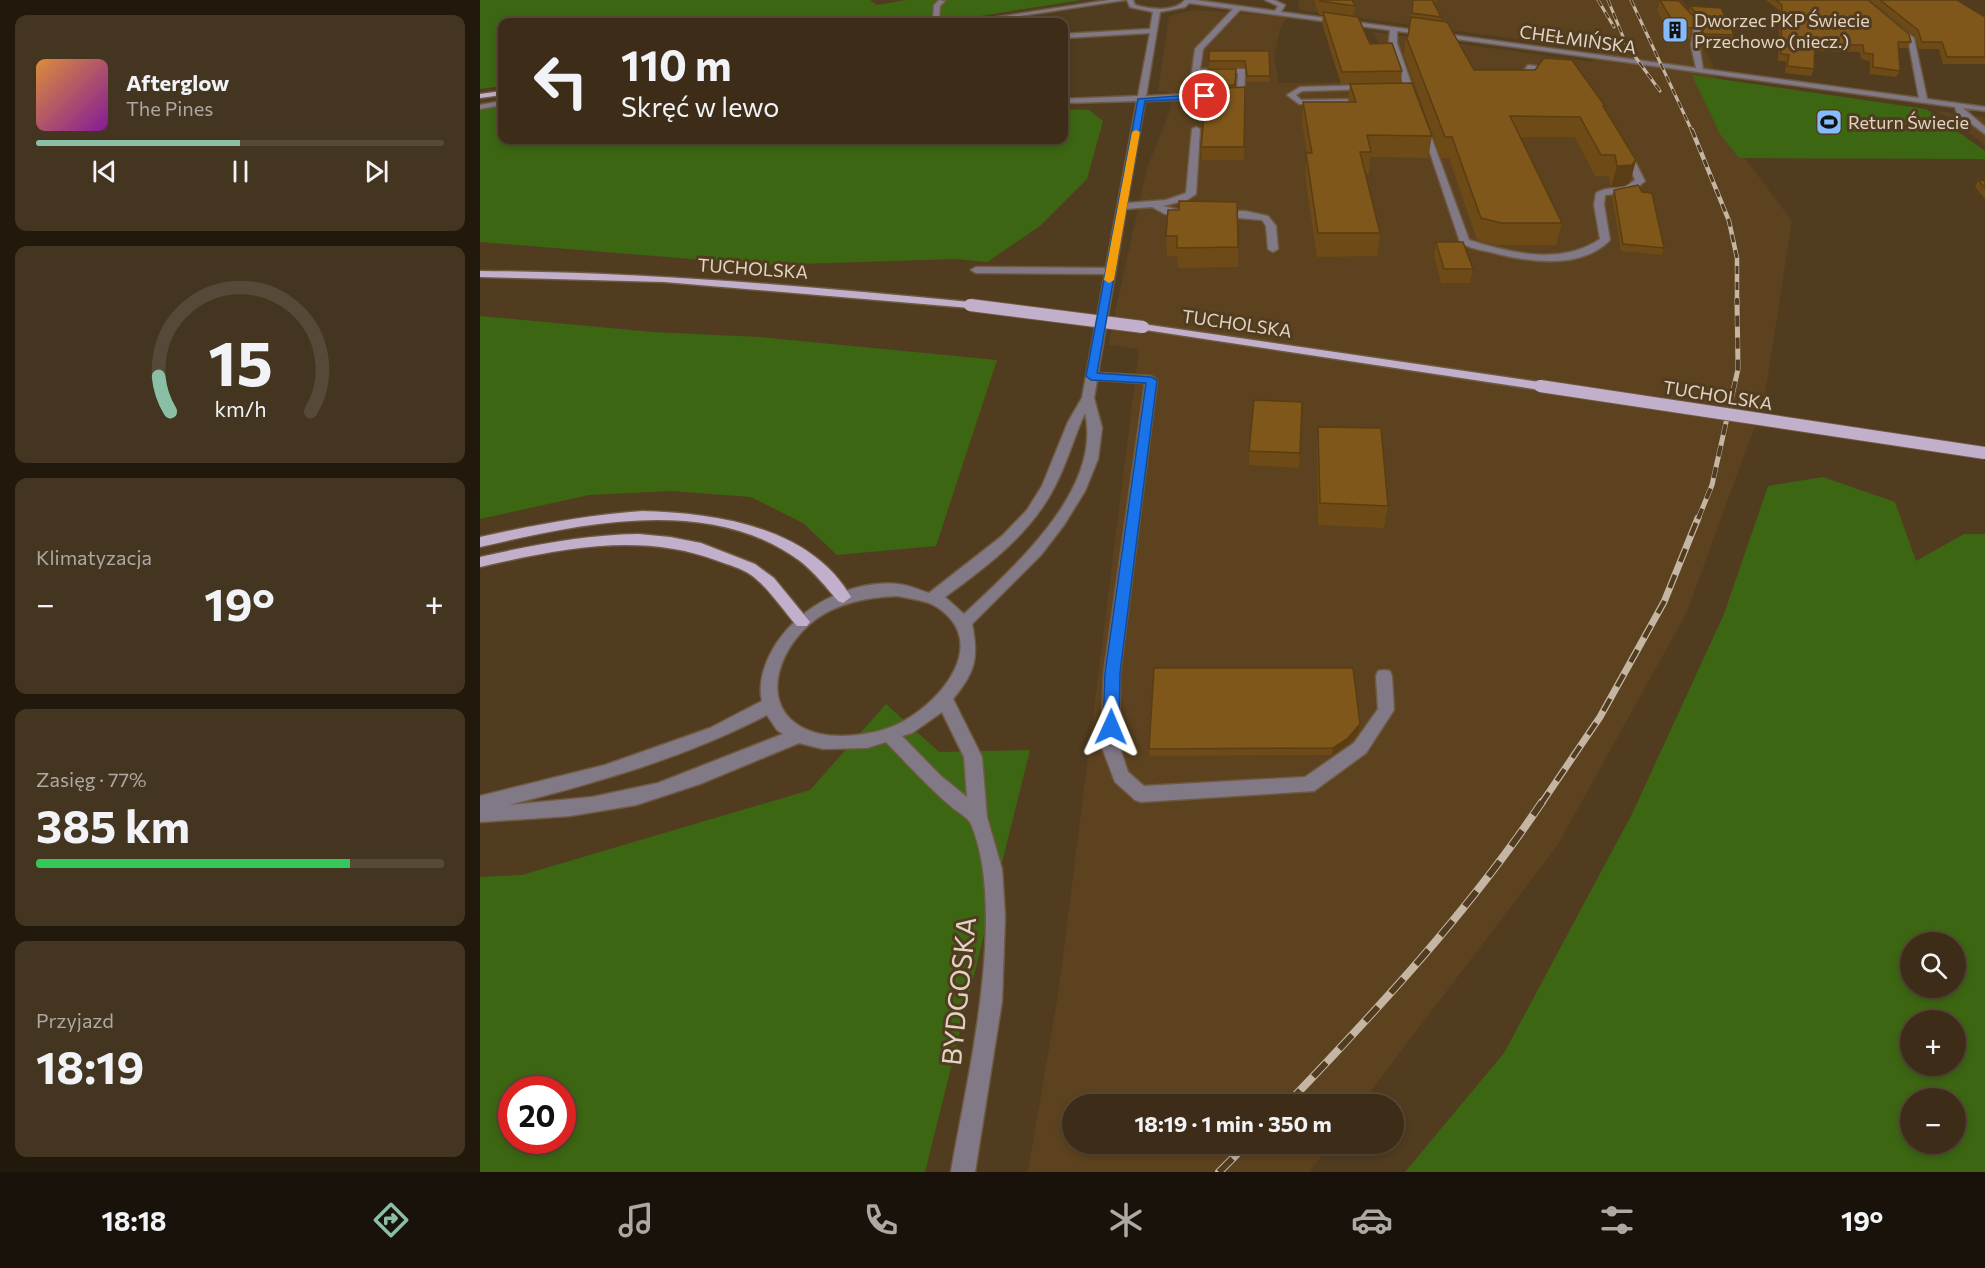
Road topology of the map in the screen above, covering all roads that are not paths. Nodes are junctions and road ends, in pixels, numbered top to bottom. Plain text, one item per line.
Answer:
1 (1122, 0) edge
2 (1268, 0) edge
3 (1672, 0) edge
4 (1863, 0) edge
5 (942, 1) edge
6 (1186, 2) edge
7 (1131, 3) edge
8 (1238, 8) junction
9 (1157, 10) junction
10 (1277, 13) junction
11 (936, 18) edge
12 (997, 18) edge
13 (1030, 18) edge
14 (1394, 28) junction
15 (1153, 31) junction
16 (1068, 36) edge
17 (1528, 67) edge
18 (1197, 70) junction
19 (1700, 71) junction
20 (1566, 75) edge
21 (1376, 87) edge
22 (1398, 87) edge
23 (1409, 87) junction
24 (498, 94) edge
25 (480, 96) edge
26 (1193, 97) junction
27 (1142, 99) junction
28 (1402, 100) edge
29 (1414, 100) junction
30 (1068, 101) edge
31 (1379, 101) edge
32 (1924, 101) junction
33 (498, 104) edge
34 (1958, 106) junction
35 (480, 107) edge
36 (1985, 110) edge
37 (1418, 111) edge
38 (1422, 122) edge
39 (1196, 129) dead end
40 (1985, 131) edge
41 (1621, 141) edge
42 (1155, 205) junction
43 (1122, 206) junction
44 (1273, 249) dead end
45 (976, 270) dead end
46 (1111, 271) junction
47 (480, 274) edge
48 (1091, 376) junction
49 (1088, 398) junction
50 (1985, 453) edge
51 (480, 542) edge
52 (480, 562) edge
53 (843, 597) junction
54 (934, 597) junction
55 (802, 622) junction
56 (964, 623) junction
57 (1384, 676) dead end
58 (945, 701) junction
59 (771, 705) junction
60 (800, 735) junction
61 (891, 736) junction
62 (480, 804) edge
63 (480, 814) edge
64 (978, 817) junction
65 (963, 1172) edge

1 - 12 street
2 - 10 street
3 - 19 street
4 - 32 street
5 - 11 street
6 - 8 street, CHEŁMIŃSKA
6 - 9 street, CHEŁMIŃSKA
7 - 9 street, CHEŁMIŃSKA
7 - 13 street, CHEŁMIŃSKA
8 - 10 street, CHEŁMIŃSKA
8 - 18 street
9 - 15 street
10 - 14 street, CHEŁMIŃSKA
14 - 19 street, CHEŁMIŃSKA
14 - 23 street
15 - 16 street
15 - 27 street
17 - 20 street
18 - 26 street
18 - 26 street
19 - 32 street, CHEŁMIŃSKA
21 - 31 street
22 - 23 street
23 - 29 street
24 - 25 main road
26 - 27 street
27 - 30 street
27 - 43 street
28 - 29 street
29 - 37 street
32 - 34 street, CHEŁMIŃSKA
33 - 35 street
34 - 36 street, CHEŁMIŃSKA
34 - 40 street
38 - 41 street
39 - 42 street
42 - 43 street
42 - 44 street
43 - 46 street
45 - 46 street
46 - 48 street
47 - 50 main road, TUCHOLSKA, bridge
48 - 49 street
48 - 57 street
49 - 54 street
49 - 56 street
51 - 53 main road
52 - 55 main road
53 - 54 street
53 - 55 street
54 - 56 street
55 - 59 street
56 - 58 street
58 - 61 street
58 - 64 street, BYDGOSKA
59 - 60 street
59 - 62 street
60 - 61 street
60 - 63 street
61 - 64 street
64 - 65 street, BYDGOSKA

